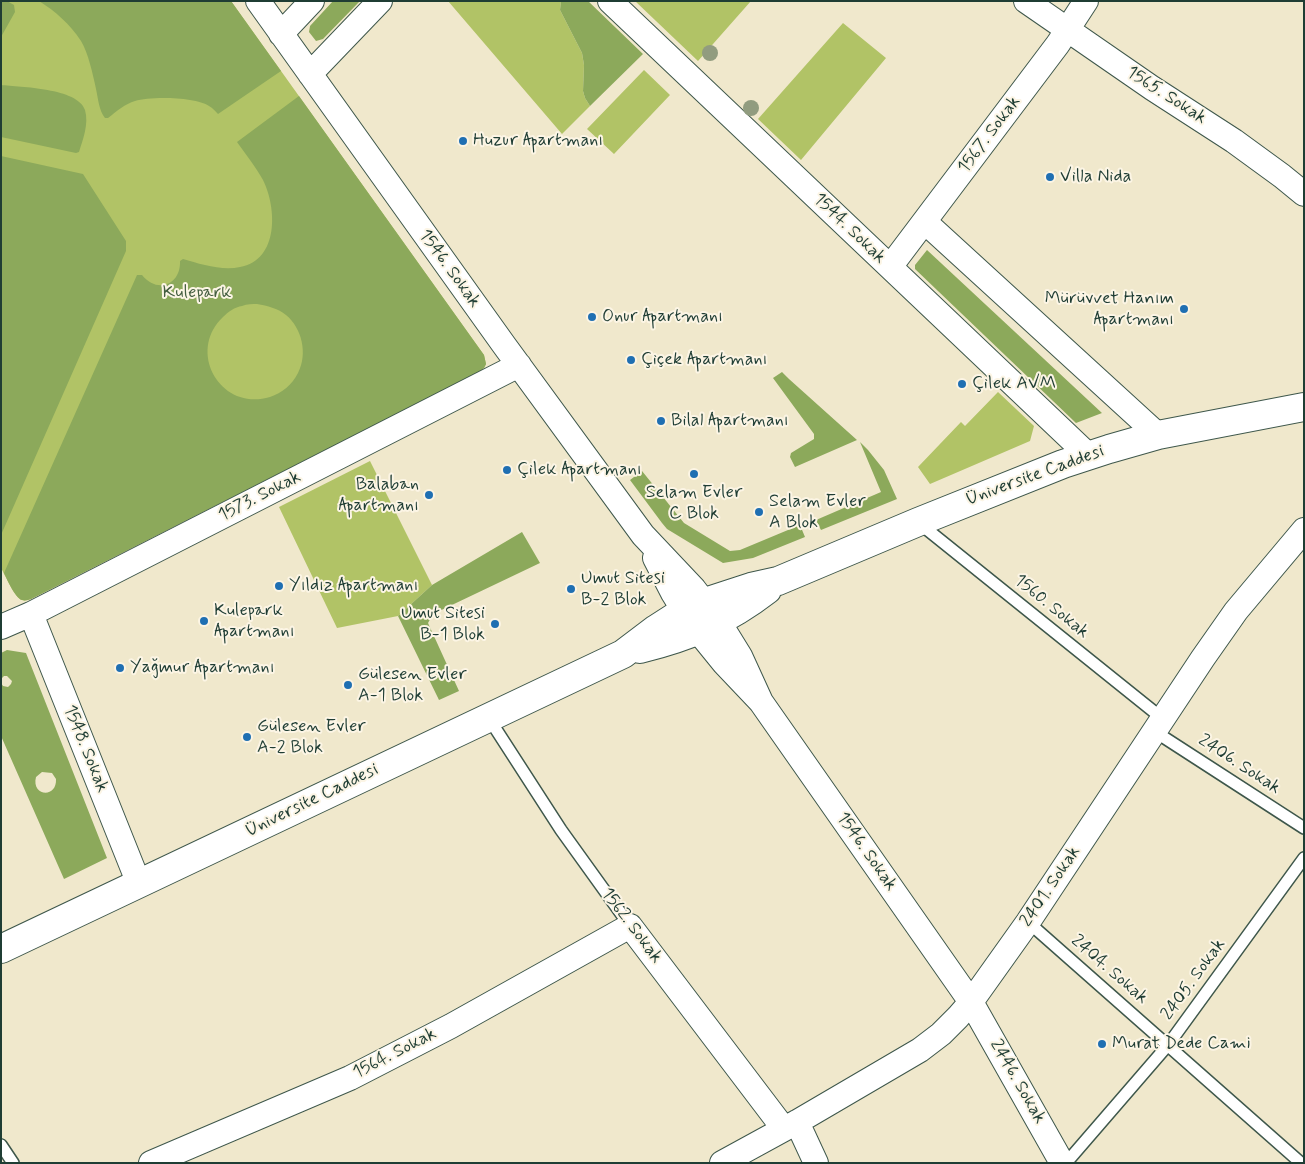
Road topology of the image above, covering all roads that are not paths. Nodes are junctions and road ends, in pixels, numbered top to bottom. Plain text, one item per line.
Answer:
1 (258, 1) edge
2 (312, 1) edge
3 (380, 1) edge
4 (610, 1) edge
5 (1026, 1) edge
6 (1086, 1) edge
7 (1067, 30) junction
8 (282, 34) junction
9 (310, 74) junction
10 (1304, 194) edge
11 (924, 222) junction
12 (890, 267) junction
13 (519, 366) junction
14 (1304, 407) edge
15 (1158, 435) junction
16 (1088, 456) junction
17 (918, 522) junction
18 (1304, 530) edge
19 (702, 616) junction
20 (11, 617) edge
21 (488, 717) junction
22 (1158, 725) junction
23 (1304, 828) edge
24 (1304, 858) edge
25 (139, 884) junction
26 (1028, 922) junction
27 (630, 926) junction
28 (1, 949) edge
29 (971, 1002) junction
30 (1168, 1045) junction
31 (790, 1125) junction
32 (1, 1146) edge
33 (12, 1163) edge
34 (151, 1163) edge
35 (722, 1163) edge
36 (816, 1163) edge
37 (1064, 1163) edge
38 (1301, 1163) edge

1 - 8 street, 1546. Sokak
2 - 8 street
3 - 9 street
4 - 12 street, 1544. Sokak
5 - 7 street, 1565. Sokak
6 - 7 street, 1567. Sokak
7 - 10 street, 1565. Sokak
7 - 11 street, 1567. Sokak
8 - 9 street, 1546. Sokak
9 - 13 street, 1546. Sokak
11 - 12 street, 1567. Sokak
11 - 15 street
12 - 16 street, 1544. Sokak
13 - 19 street, 1546. Sokak
13 - 20 street, 1573. Sokak
14 - 15 main road, Üniversite Caddesi
15 - 16 main road, Üniversite Caddesi
16 - 17 main road, Üniversite Caddesi
17 - 19 main road, Üniversite Caddesi
17 - 22 lane, 1560. Sokak
18 - 22 street, 2401. Sokak
19 - 21 main road, Üniversite Caddesi
19 - 29 street, 1546. Sokak
20 - 25 street, 1548. Sokak
21 - 25 main road, Üniversite Caddesi
21 - 27 lane, 1562. Sokak
22 - 23 lane, 2406. Sokak
22 - 26 street, 2401. Sokak
24 - 30 lane, 2405. Sokak
25 - 28 main road, Üniversite Caddesi
26 - 29 street, 2401. Sokak
26 - 30 lane, 2404. Sokak
27 - 31 street, 1562. Sokak
27 - 34 street, 1564. Sokak
29 - 31 street, 2401. Sokak
29 - 37 street, 2446. Sokak
30 - 37 lane, 2405. Sokak
30 - 38 lane, 2404. Sokak
31 - 35 street, 2401. Sokak
31 - 36 street, 1562. Sokak
32 - 33 lane

